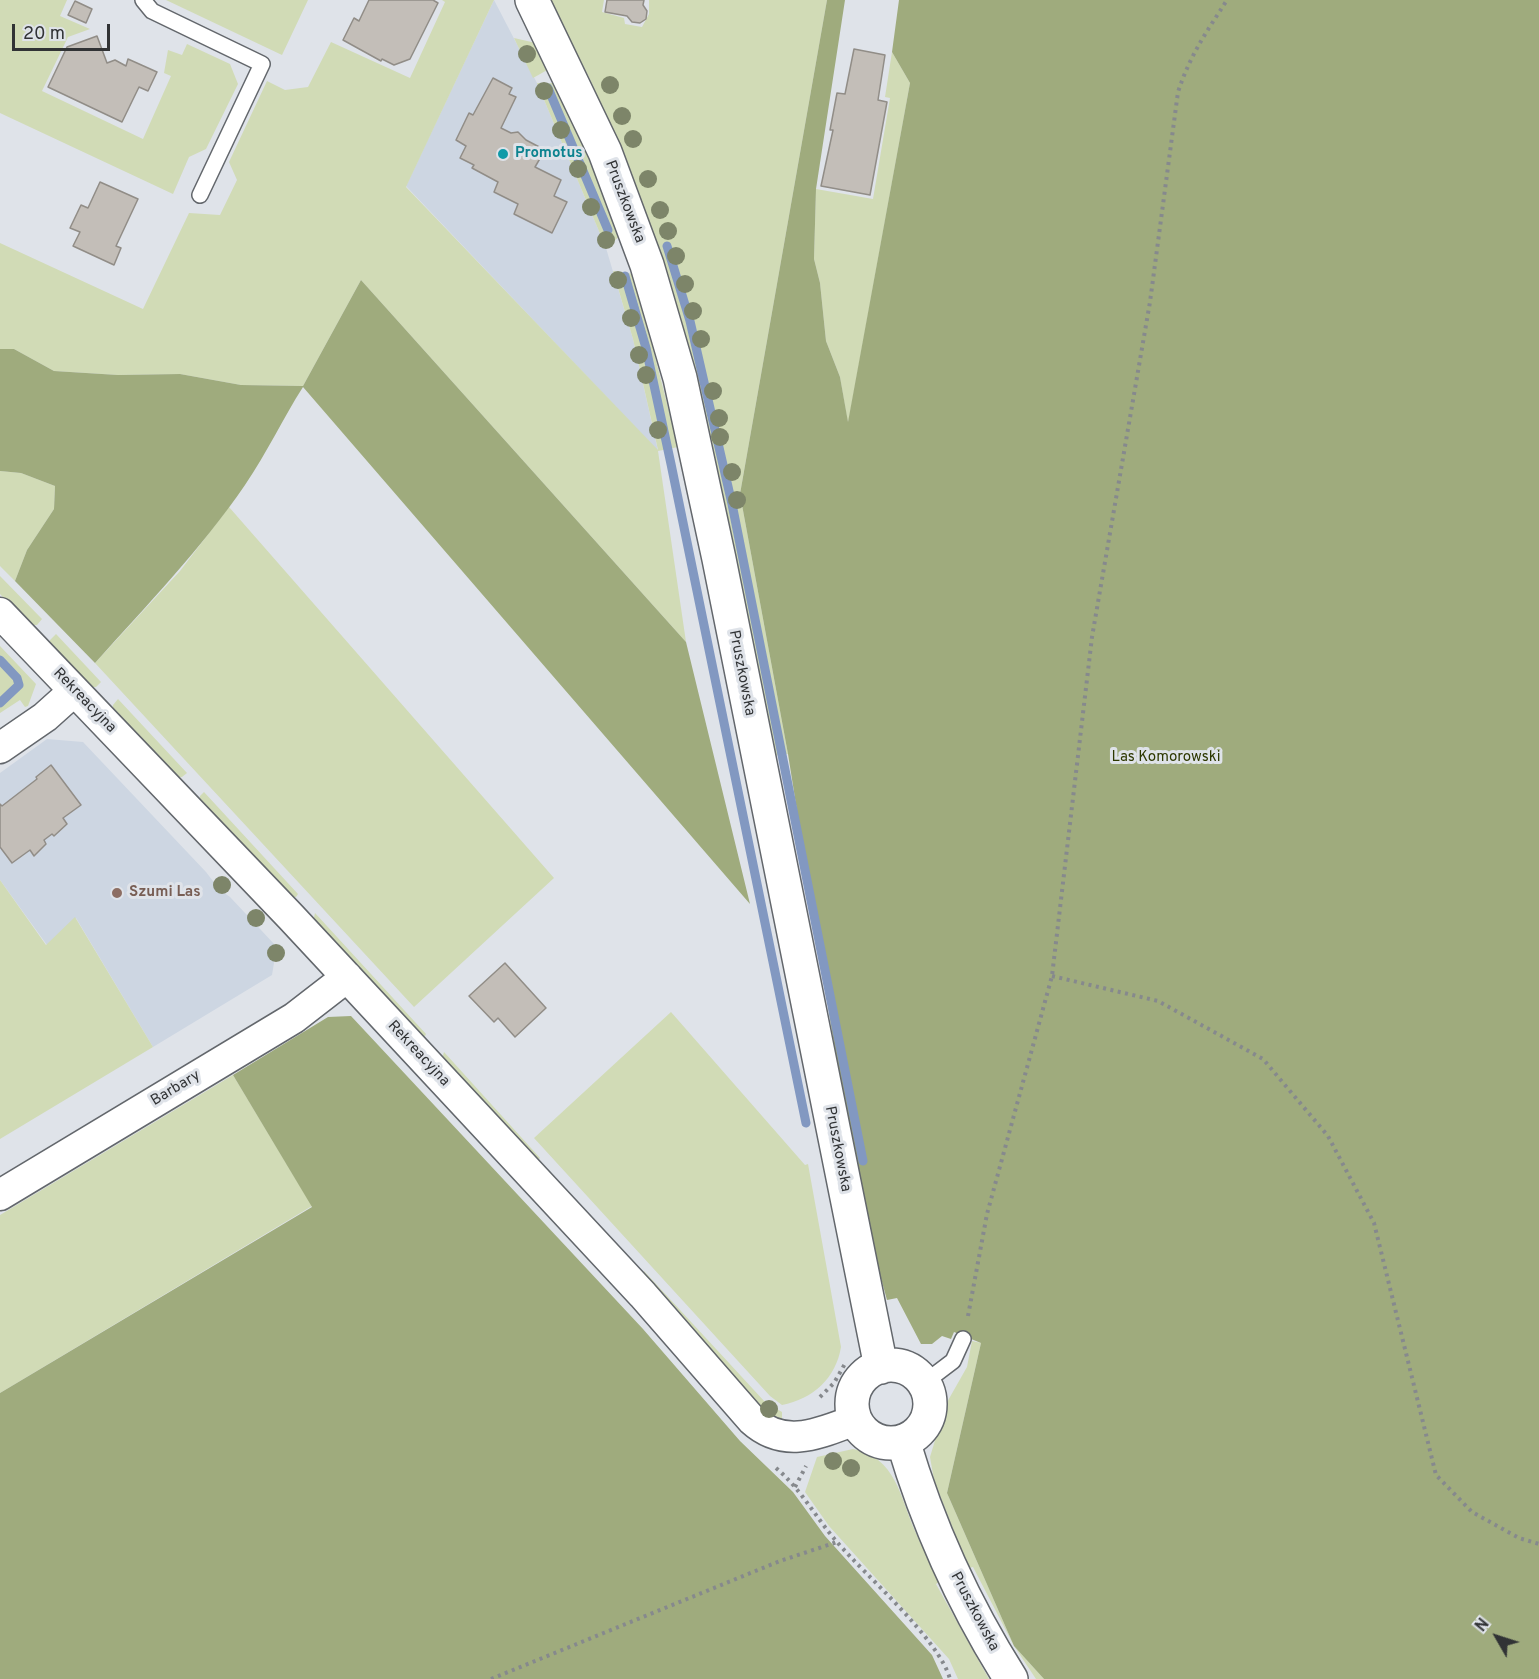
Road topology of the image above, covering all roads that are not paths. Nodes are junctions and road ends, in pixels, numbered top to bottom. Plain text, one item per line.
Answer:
1 (143, 0) edge
2 (532, 0) edge
3 (200, 195) dead end
4 (0, 613) edge
5 (74, 691) junction
6 (0, 748) edge
7 (347, 977) junction
8 (0, 1195) edge
9 (963, 1339) road end
10 (881, 1367) junction
11 (924, 1383) junction
12 (855, 1419) junction
13 (903, 1441) junction
14 (1011, 1679) edge

1 - 3 lane
2 - 10 street, Pruszkowska
4 - 5 street, Rekreacyjna
5 - 6 street
5 - 7 street, Rekreacyjna
7 - 8 street, Barbary
7 - 12 street, Rekreacyjna
9 - 11 lane
10 - 11 street
10 - 12 street
11 - 13 street
12 - 13 street
13 - 14 street, Pruszkowska

